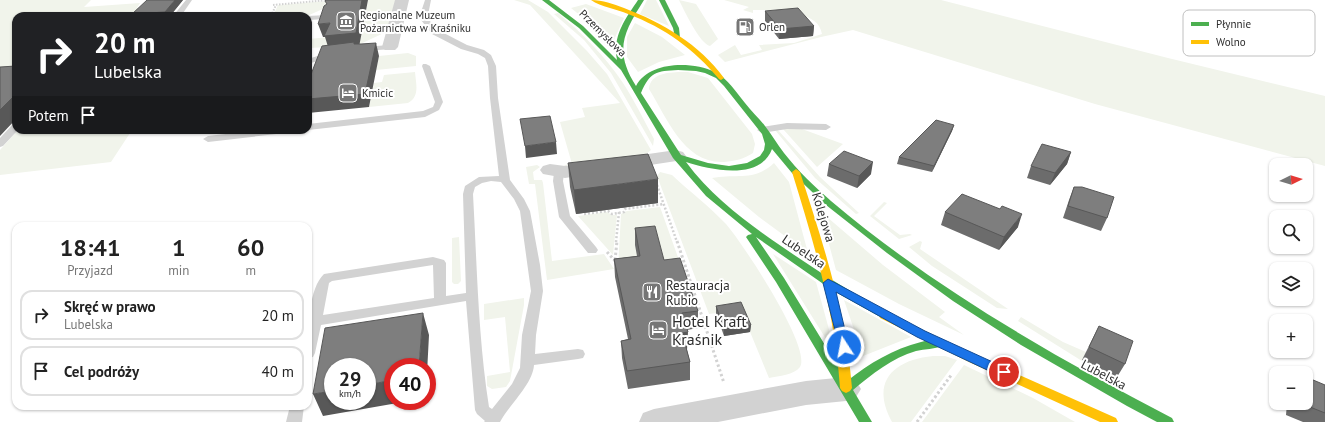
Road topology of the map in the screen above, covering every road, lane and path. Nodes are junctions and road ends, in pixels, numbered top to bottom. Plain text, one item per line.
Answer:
1 (189, 0) edge
2 (402, 0) edge
3 (428, 0) edge
4 (545, 0) edge
5 (624, 0) edge
6 (641, 0) edge
7 (662, 0) edge
8 (597, 1) edge
9 (276, 5) dead end
10 (180, 12) edge
11 (273, 12) edge
12 (633, 14) junction
13 (325, 16) edge
14 (312, 18) edge
15 (678, 36) junction
16 (390, 47) joint
17 (355, 50) edge
18 (339, 52) edge
19 (312, 59) edge
20 (426, 66) dead end
21 (624, 71) junction
22 (723, 80) junction
23 (638, 92) junction
24 (312, 127) edge
25 (826, 127) dead end
26 (12, 130) edge
27 (762, 130) junction
28 (233, 134) edge
29 (768, 138) junction
30 (208, 139) dead end
31 (0, 144) edge
32 (676, 156) junction
33 (795, 171) junction
34 (554, 172) joint
35 (505, 180) junction
36 (657, 184) edge
37 (664, 204) junction
38 (619, 212) junction
39 (581, 214) dead end
40 (732, 214) junction
41 (592, 250) dead end
42 (615, 260) edge
43 (828, 283) junction
44 (472, 296) junction
45 (440, 301) junction
46 (314, 321) junction
47 (312, 332) edge
48 (939, 343) junction
49 (578, 354) dead end
50 (528, 360) junction
51 (954, 372) dead end
52 (846, 389) junction
53 (731, 407) junction
54 (296, 410) edge
55 (492, 420) edge
56 (294, 422) edge
57 (654, 422) edge
58 (866, 422) edge
59 (918, 422) edge
60 (1112, 422) edge
61 (1168, 422) edge

1 - 10 lane
2 - 16 street
3 - 35 lane
4 - 21 main road, Przemysłowa
5 - 8 main road
6 - 12 main road
7 - 15 main road
8 - 12 main road, Przemysłowa
9 - 11 path
12 - 15 main road, Przemysłowa
12 - 21 main road
13 - 14 lane
15 - 22 main road
16 - 17 lane
18 - 19 lane
20 - 24 lane
21 - 23 main road
22 - 23 main road
22 - 27 main road, Lubelska
23 - 32 main road, Lubelska
25 - 27 lane
26 - 31 lane
27 - 29 main road, Lubelska
28 - 30 lane
29 - 32 main road
29 - 33 main road, Lubelska
32 - 34 street
32 - 40 main road, Lubelska
33 - 43 main road, Kolejowa
33 - 61 main road, Lubelska
34 - 41 lane
35 - 44 lane
35 - 50 lane
36 - 37 path
37 - 38 path
37 - 53 path
38 - 39 path
38 - 42 path
40 - 43 main road, Lubelska
40 - 52 main road
43 - 48 main road, Lubelska
43 - 52 main road, Kolejowa
44 - 45 lane
44 - 55 lane
45 - 46 lane
45 - 46 lane
46 - 47 lane
48 - 52 main road
48 - 60 main road, Lubelska
49 - 50 lane
50 - 55 lane
51 - 59 path
52 - 53 street
52 - 58 main road
53 - 57 street
54 - 56 lane

